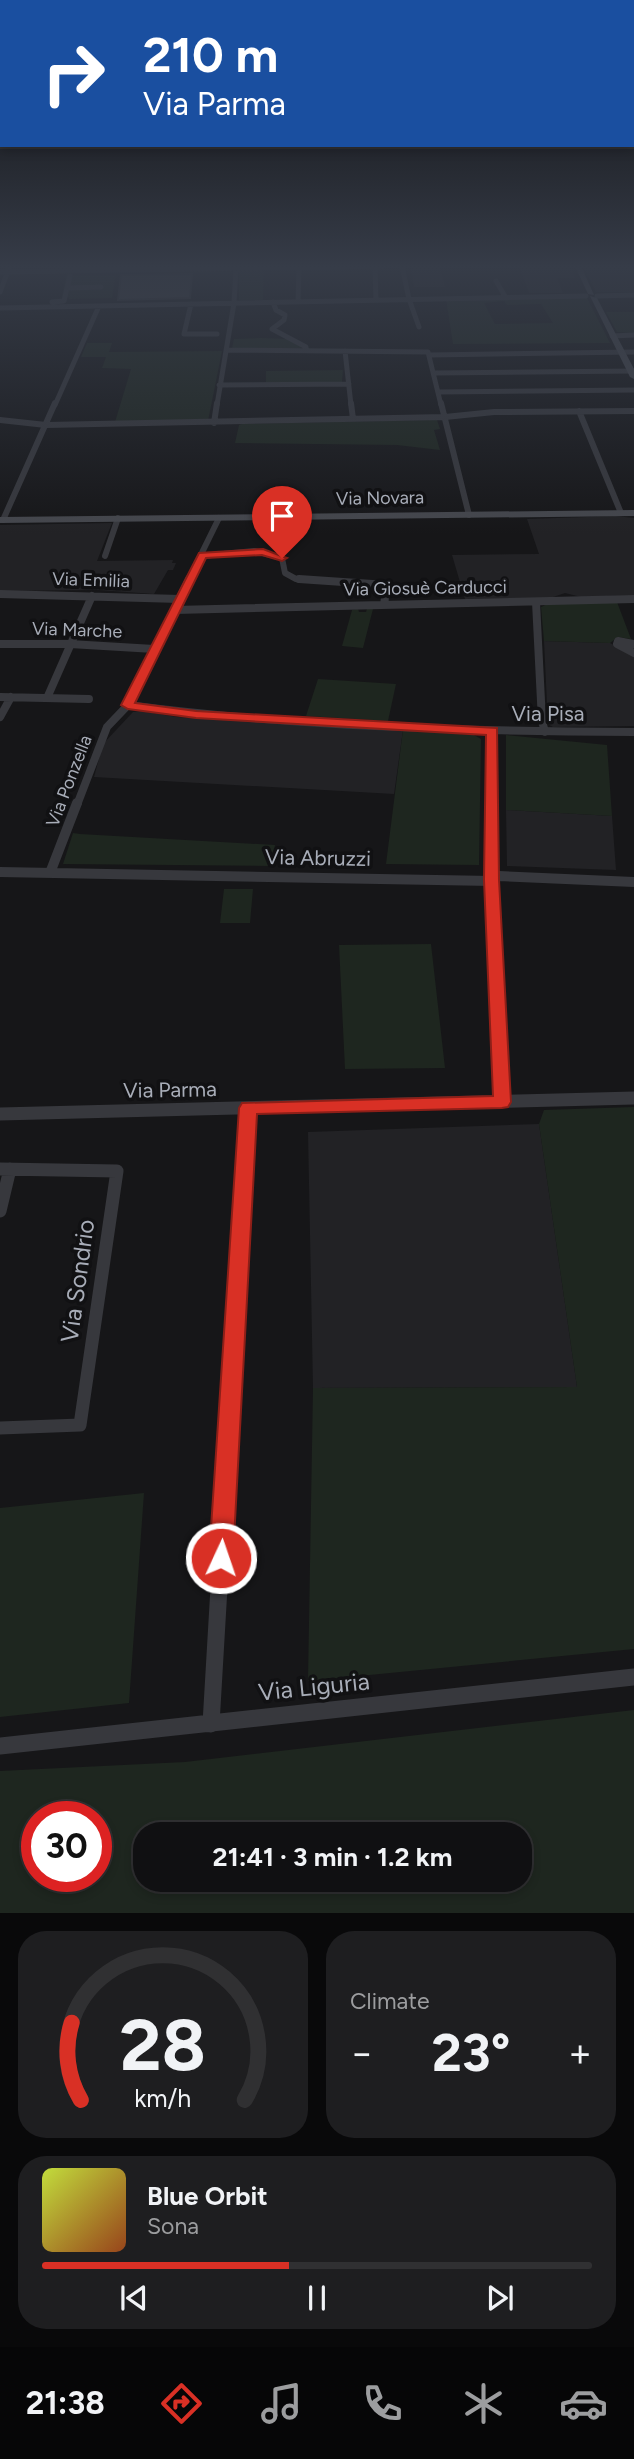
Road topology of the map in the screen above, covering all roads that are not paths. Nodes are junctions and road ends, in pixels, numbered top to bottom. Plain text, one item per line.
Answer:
1 (77, 355) edge
2 (225, 355) edge
3 (346, 355) edge
4 (430, 355) edge
5 (623, 355) edge
6 (434, 373) junction
7 (633, 373) edge
8 (349, 384) junction
9 (219, 385) junction
10 (634, 390) edge
11 (438, 392) junction
12 (579, 411) junction
13 (634, 411) edge
14 (445, 417) junction
15 (353, 419) junction
16 (0, 420) edge
17 (214, 423) junction
18 (46, 425) junction
19 (621, 513) junction
20 (634, 513) edge
21 (470, 515) junction
22 (219, 518) junction
23 (118, 519) junction
24 (1, 520) edge
25 (202, 555) junction
26 (105, 556) dead end
27 (0, 594) edge
28 (92, 596) junction
29 (180, 599) junction
30 (634, 599) edge
31 (536, 602) junction
32 (384, 604) junction
33 (175, 610) junction
34 (0, 644) edge
35 (69, 644) junction
36 (634, 644) edge
37 (154, 649) junction
38 (634, 653) edge
39 (0, 697) edge
40 (11, 697) junction
41 (47, 698) junction
42 (89, 699) dead end
43 (128, 705) junction
44 (0, 717) edge
45 (493, 731) junction
46 (545, 732) junction
47 (634, 732) edge
48 (0, 872) edge
49 (50, 873) junction
50 (492, 880) junction
51 (634, 882) edge
52 (634, 1098) edge
53 (502, 1102) junction
54 (248, 1108) junction
55 (0, 1114) edge
56 (5, 1169) edge
57 (0, 1211) edge
58 (0, 1428) edge
59 (634, 1677) edge
60 (211, 1724) junction
61 (0, 1746) edge

1 - 18 street
2 - 9 street
3 - 8 street
4 - 6 street
5 - 7 street
6 - 7 street
6 - 11 street
8 - 9 street
8 - 15 street
9 - 17 street
10 - 11 street
11 - 14 street
12 - 13 street
12 - 14 street
12 - 19 street
14 - 15 street
14 - 21 street
15 - 17 street
16 - 18 street
17 - 18 street
18 - 24 street
19 - 20 street, Via Novara
19 - 21 street, Via Novara
21 - 22 street, Via Novara
22 - 23 street, Via Novara
22 - 25 street, Via Ponzella
23 - 24 street, Via Novara
23 - 26 street
25 - 29 street, Via Ponzella
25 - 32 street
27 - 28 street, Via Emilia
28 - 29 street, Via Emilia
28 - 35 street
29 - 33 street, Via Ponzella
30 - 31 street, Via Giosuè Carducci
31 - 32 street, Via Giosuè Carducci
31 - 46 street
32 - 33 street, Via Giosuè Carducci
33 - 37 street, Via Ponzella
34 - 35 street, Via Marche
35 - 37 street, Via Marche
35 - 41 street
36 - 38 street
37 - 43 street, Via Ponzella
39 - 40 street
40 - 41 street
40 - 44 street
41 - 42 street
43 - 45 street, Via Pisa
43 - 49 street, Via Ponzella
45 - 46 street, Via Pisa
45 - 50 street
46 - 47 street, Via Pisa
48 - 49 street, Via Abruzzi
49 - 50 street, Via Abruzzi
50 - 51 street, Via Abruzzi
50 - 53 street
52 - 53 street, Via Parma
53 - 54 street, Via Parma
54 - 55 street, Via Parma
54 - 60 street
56 - 57 street, Via Sondrio
56 - 58 street, Via Sondrio
59 - 60 street, Via Liguria
60 - 61 street, Via Liguria

